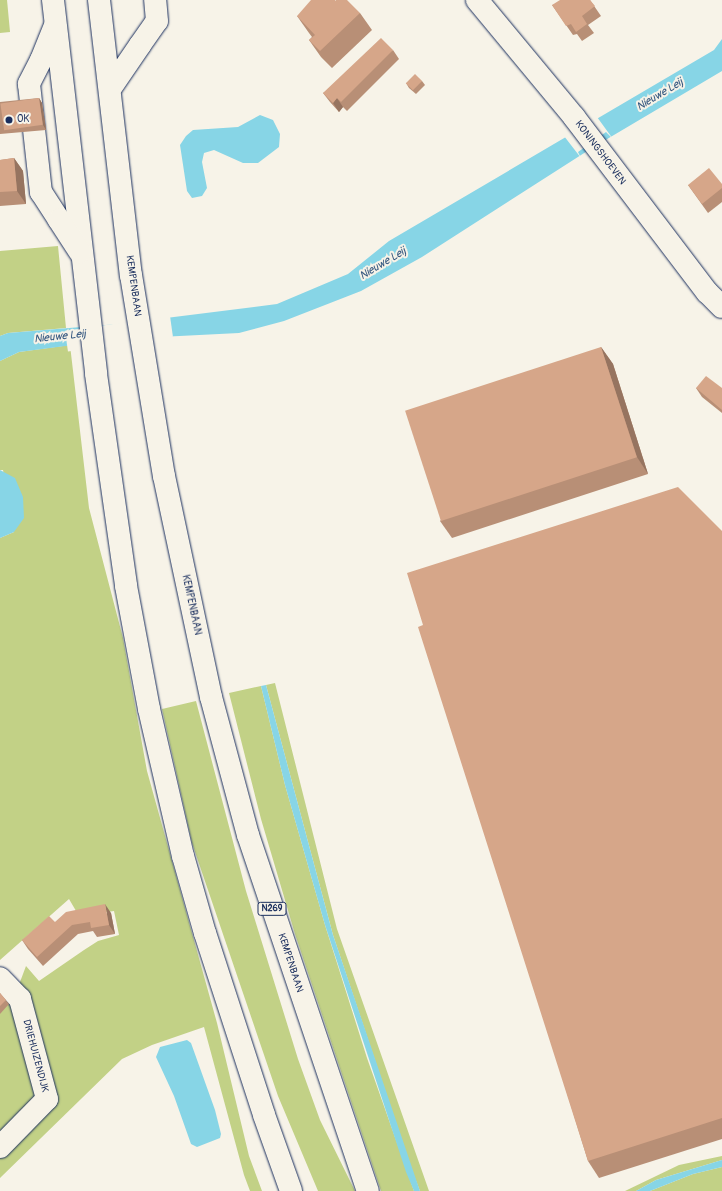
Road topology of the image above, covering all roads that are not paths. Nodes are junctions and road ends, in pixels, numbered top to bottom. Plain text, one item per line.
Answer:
1 (53, 0) edge
2 (99, 0) edge
3 (155, 0) edge
4 (476, 0) edge
5 (55, 24) junction
6 (110, 90) junction
7 (83, 256) junction
8 (722, 307) edge
9 (0, 978) edge
10 (0, 1147) edge
11 (291, 1191) edge
12 (368, 1191) edge

1 - 5 main road
2 - 6 main road, KEMPENBAAN
3 - 6 main road
4 - 8 main road, KONINGSHOEVEN
5 - 7 main road
5 - 7 main road
6 - 12 main road, KEMPENBAAN / N269
7 - 11 main road
9 - 10 main road, DRIEHUIZENDIJK

